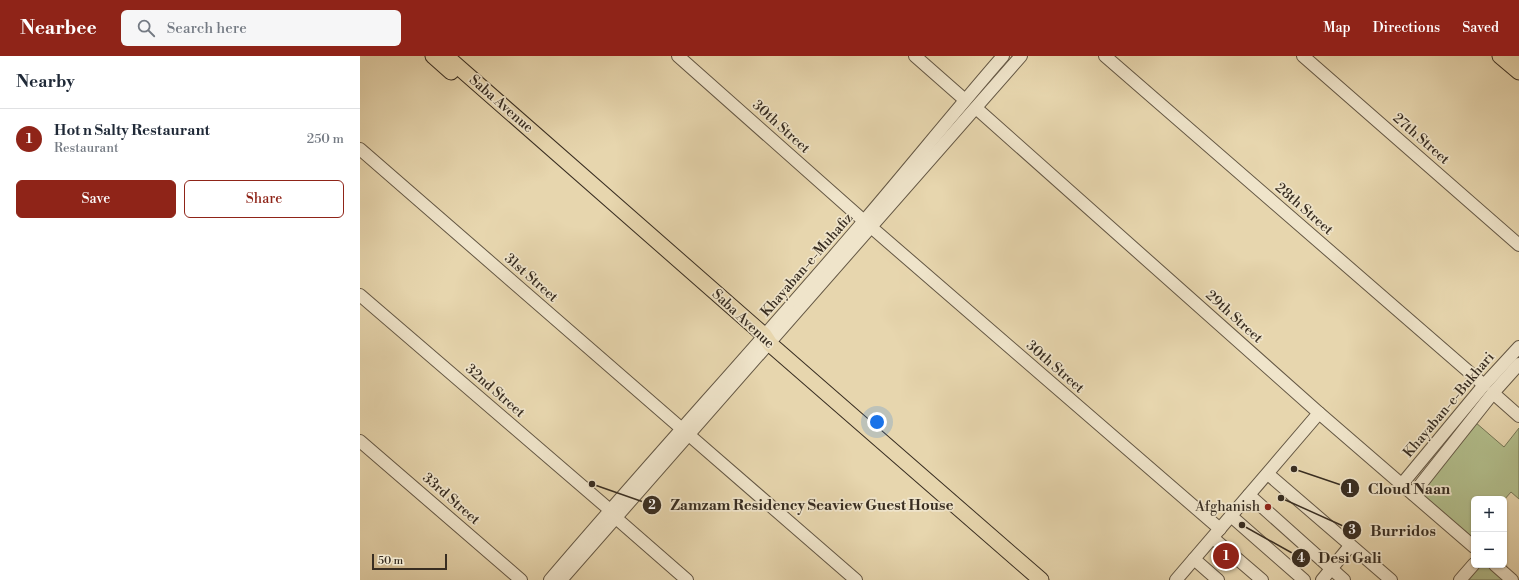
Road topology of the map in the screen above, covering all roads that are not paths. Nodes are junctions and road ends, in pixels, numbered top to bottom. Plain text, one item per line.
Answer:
1 (433, 56) edge
2 (446, 56) edge
3 (678, 56) edge
4 (915, 56) edge
5 (1004, 56) edge
6 (1021, 56) edge
7 (1105, 56) edge
8 (1303, 56) edge
9 (1500, 56) edge
10 (1519, 72) edge
11 (965, 100) junction
12 (976, 108) junction
13 (360, 149) edge
14 (868, 224) junction
15 (1519, 245) edge
16 (360, 295) edge
17 (764, 343) junction
18 (1519, 347) edge
19 (1519, 364) edge
20 (1484, 385) junction
21 (1493, 393) junction
22 (1320, 413) junction
23 (1519, 416) edge
24 (685, 432) junction
25 (360, 441) edge
26 (1268, 474) junction
27 (1402, 484) junction
28 (1413, 494) junction
29 (1249, 495) junction
30 (613, 514) junction
31 (1231, 516) junction
32 (1216, 533) junction
33 (1471, 544) edge
34 (1350, 546) junction
35 (1194, 559) junction
36 (573, 560) junction
37 (1471, 567) edge
38 (1498, 568) edge
39 (1331, 569) junction
40 (522, 580) edge
41 (550, 580) edge
42 (561, 580) edge
43 (687, 580) edge
44 (856, 580) edge
45 (1028, 580) edge
46 (1041, 580) edge
47 (1176, 580) edge
48 (1218, 580) edge
49 (1262, 580) edge
50 (1304, 580) edge
51 (1322, 580) edge
52 (1344, 580) edge
53 (1391, 580) edge
54 (1460, 580) edge
55 (1512, 580) edge

1 - 17 main road, Saba Avenue
2 - 17 main road, Saba Avenue
3 - 14 street, 30th Street
4 - 11 street
5 - 11 street, Khayaban-e-Muhafiz
6 - 12 street, Khayaban-e-Muhafiz
7 - 20 street, 28th Street
8 - 15 street, 27th Street
9 - 10 main road
11 - 14 street, Khayaban-e-Muhafiz
12 - 14 street, Khayaban-e-Muhafiz
12 - 22 street, 29th Street
13 - 24 street, 31st Street
14 - 17 street, Khayaban-e-Muhafiz
14 - 32 street, 30th Street
16 - 30 street, 32nd Street
17 - 24 street, Khayaban-e-Muhafiz
17 - 45 main road, Saba Avenue
17 - 46 main road, Saba Avenue
18 - 20 street, Khayaban-e-Bukhari
19 - 21 street, Khayaban-e-Bukhari
20 - 27 street, Khayaban-e-Bukhari
21 - 23 street
21 - 28 street, Khayaban-e-Bukhari
22 - 26 street
22 - 27 street, 29th Street
24 - 30 street, Khayaban-e-Muhafiz
24 - 44 street, 31st Street
25 - 40 street, 33rd Street
26 - 29 street
26 - 34 street
27 - 28 street, 29th Street
28 - 33 street, 29th Street
29 - 31 street
29 - 39 street
30 - 36 street, Khayaban-e-Muhafiz
30 - 43 street, 32nd Street
31 - 32 street
31 - 50 street
32 - 35 street
32 - 49 street, 30th Street
34 - 39 street
34 - 53 street
35 - 47 street
35 - 48 street
36 - 41 street, Khayaban-e-Muhafiz
36 - 42 street, Khayaban-e-Muhafiz
37 - 54 street
38 - 55 street
39 - 51 street
39 - 52 street

